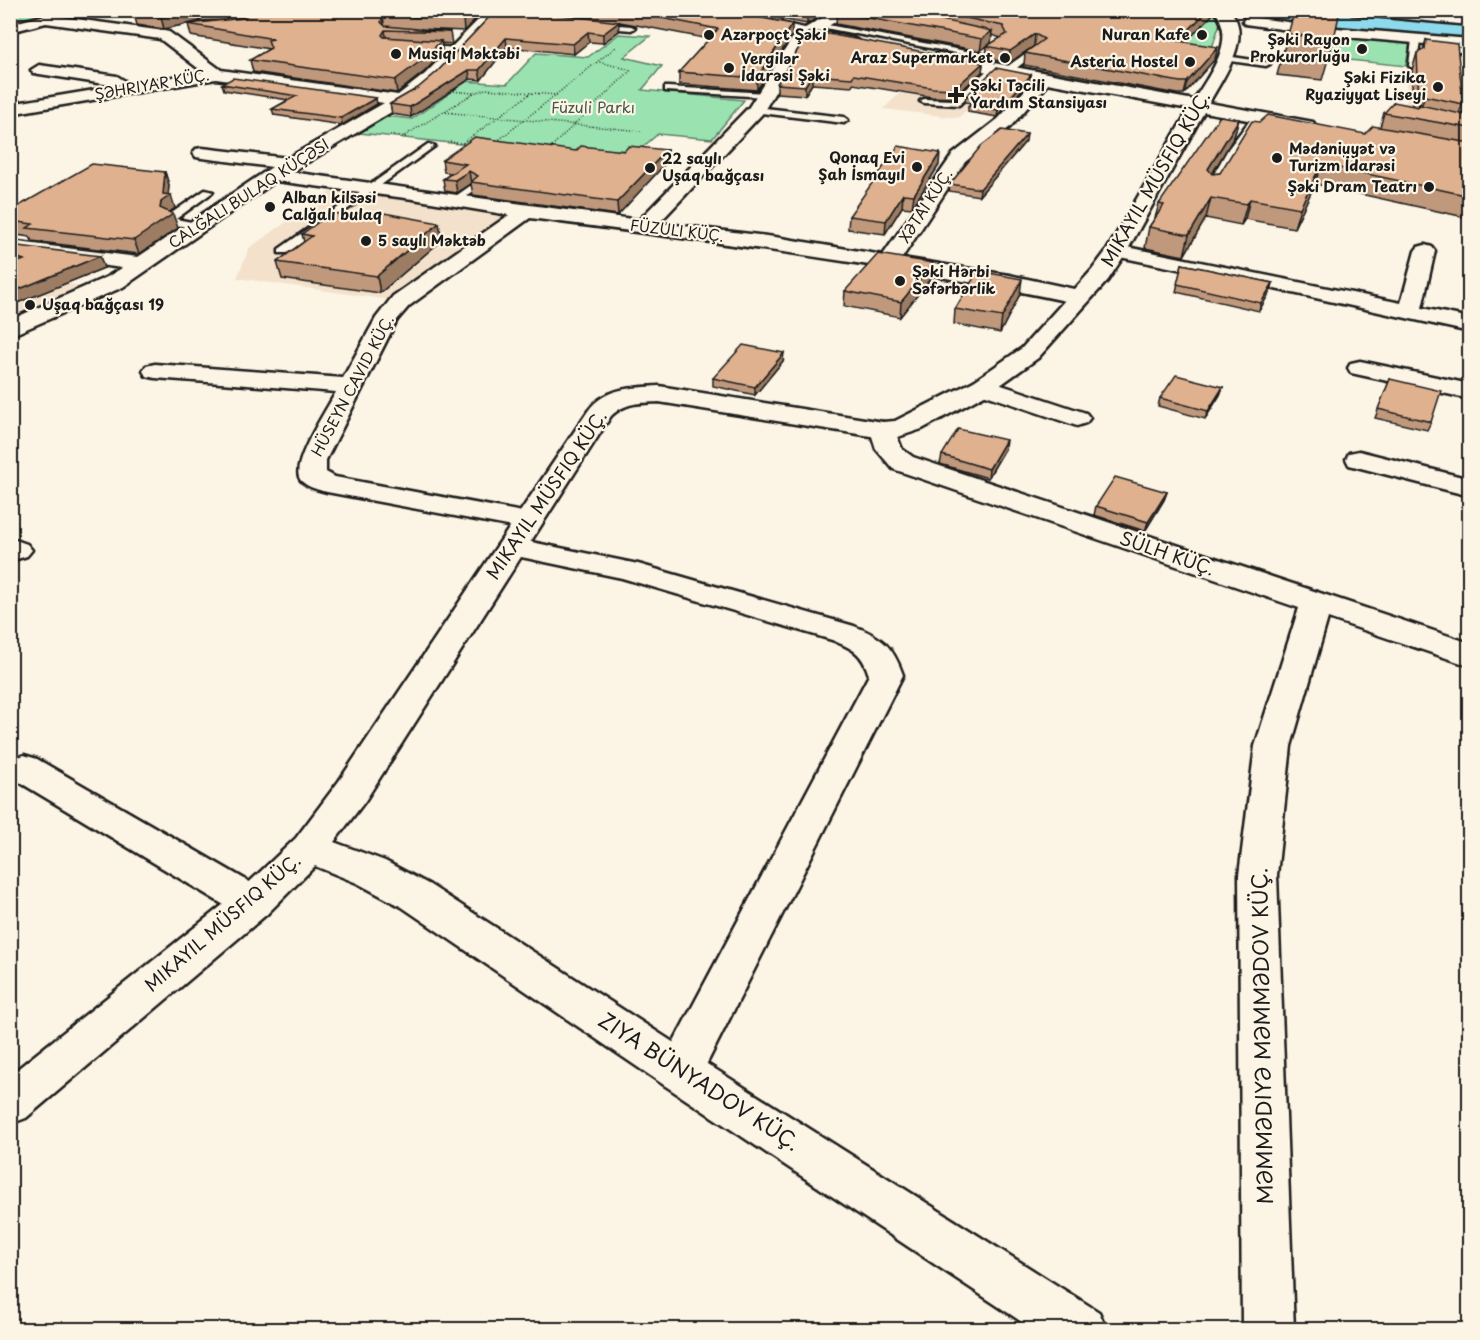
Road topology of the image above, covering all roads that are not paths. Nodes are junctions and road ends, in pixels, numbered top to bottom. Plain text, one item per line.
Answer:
1 (693, 10) edge
2 (847, 10) edge
3 (1221, 10) edge
4 (1352, 10) edge
5 (474, 11) edge
6 (499, 12) edge
7 (142, 16) edge
8 (1256, 19) edge
9 (1470, 21) edge
10 (588, 24) edge
11 (10, 28) edge
12 (112, 28) junction
13 (631, 28) edge
14 (813, 29) junction
15 (182, 31) edge
16 (1229, 32) edge
17 (164, 35) junction
18 (1416, 39) junction
19 (413, 40) edge
20 (462, 44) junction
21 (1470, 44) edge
22 (991, 50) edge
23 (1036, 50) edge
24 (1452, 50) edge
25 (1470, 51) edge
26 (976, 60) junction
27 (1266, 64) dead end
28 (1413, 66) dead end
29 (39, 70) dead end
30 (1000, 70) junction
31 (216, 74) junction
32 (1045, 78) junction
33 (139, 88) junction
34 (668, 89) dead end
35 (766, 95) junction
36 (401, 100) junction
37 (924, 102) dead end
38 (1200, 106) junction
39 (10, 110) edge
40 (756, 110) junction
41 (1257, 117) junction
42 (844, 120) dead end
43 (1324, 130) edge
44 (431, 146) dead end
45 (202, 153) dead end
46 (290, 164) junction
47 (272, 175) junction
48 (370, 188) junction
49 (1210, 190) edge
50 (208, 192) dead end
51 (526, 212) junction
52 (198, 225) junction
53 (644, 227) junction
54 (10, 247) edge
55 (283, 251) dead end
56 (1117, 251) junction
57 (1425, 251) dead end
58 (890, 262) junction
59 (142, 264) junction
60 (1080, 297) junction
61 (1410, 312) junction
62 (1470, 325) edge
63 (10, 329) edge
64 (1359, 368) dead end
65 (155, 371) dead end
66 (352, 386) junction
67 (983, 386) junction
68 (1470, 392) edge
69 (1077, 418) dead end
70 (883, 430) junction
71 (1359, 459) dead end
72 (1470, 488) edge
73 (520, 534) junction
74 (1316, 605) junction
75 (1470, 655) edge
76 (24, 768) dead end
77 (309, 848) junction
78 (253, 903) junction
79 (680, 1071) junction
80 (10, 1102) edge
81 (1082, 1329) edge
82 (1268, 1329) edge

1 - 14 street
2 - 14 street
3 - 16 street
4 - 9 street
5 - 6 street
6 - 20 street
7 - 12 street
8 - 16 street
8 - 16 street
8 - 18 street
10 - 13 lane
11 - 12 street
12 - 17 street
14 - 26 street
14 - 35 street
15 - 17 street
16 - 27 lane
16 - 38 street
17 - 31 street
18 - 21 street
18 - 28 lane
19 - 20 street
20 - 36 street
22 - 26 lane
23 - 30 lane
24 - 25 lane
26 - 30 street
29 - 33 street
30 - 32 street
30 - 37 lane
31 - 33 street, ŞƏHRIYAR KÜÇ.
31 - 36 street, ŞƏHRIYAR KÜÇ.
32 - 38 street
32 - 58 street, XƏTAI KÜÇ.
33 - 39 street, ŞƏHRIYAR KÜÇ.
34 - 35 lane
35 - 40 street
36 - 46 street
38 - 41 street
38 - 56 street
40 - 42 lane
40 - 53 street
41 - 43 street
41 - 49 lane
44 - 48 lane
45 - 46 street
46 - 47 street
47 - 48 street, FÜZULI KÜÇ.
47 - 52 street
48 - 51 street, FÜZULI KÜÇ.
48 - 55 lane
50 - 52 lane
51 - 53 street, FÜZULI KÜÇ.
51 - 66 street, HÜSEYN CAVID KÜÇ.
52 - 59 street
53 - 58 street, FÜZULI KÜÇ.
54 - 59 street
56 - 60 street
56 - 61 street
57 - 61 street
58 - 60 street, FÜZULI KÜÇ.
59 - 63 street
60 - 67 street
61 - 62 street
64 - 68 street
65 - 66 street
66 - 73 street, HÜSEYN CAVID KÜÇ.
67 - 69 street
67 - 70 street
70 - 73 street
70 - 74 street, SÜLH KÜÇ.
71 - 72 street
73 - 77 street
73 - 79 street
74 - 75 street, SÜLH KÜÇ.
74 - 82 street, MƏMMƏDIYƏ MƏMMƏDOV KÜÇ.
76 - 78 street
77 - 78 street
77 - 79 street, ZIYA BÜNYADOV KÜÇ.
78 - 80 street
79 - 81 street, ZIYA BÜNYADOV KÜÇ.

